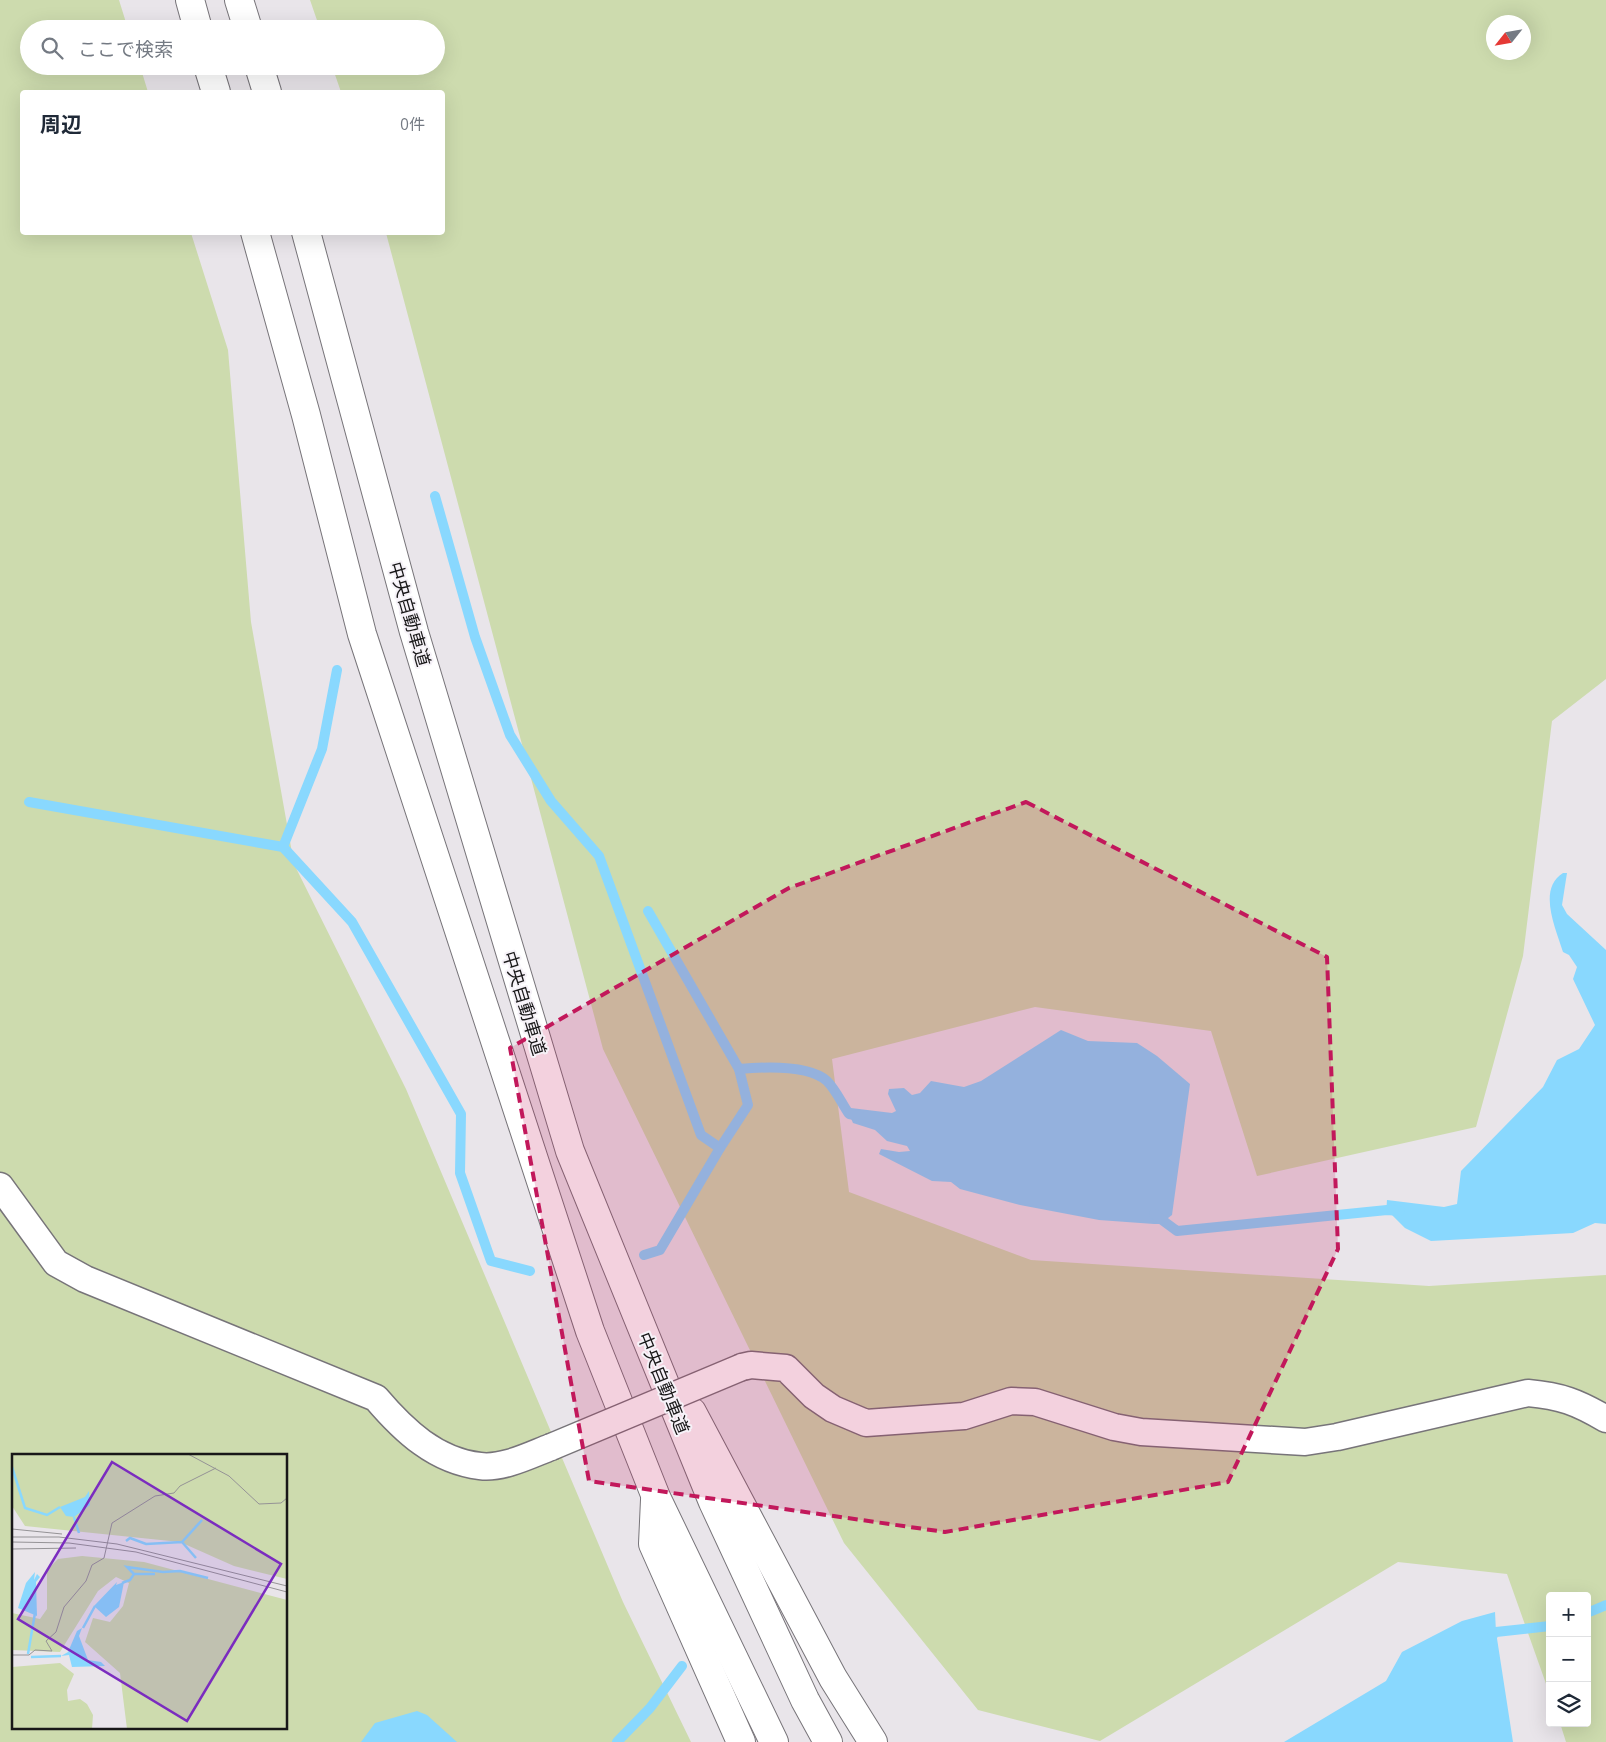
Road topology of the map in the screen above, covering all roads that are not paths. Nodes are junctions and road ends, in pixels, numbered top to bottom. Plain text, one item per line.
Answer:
1 (190, 0) edge
2 (239, 0) edge
3 (196, 20) edge
4 (245, 20) edge
5 (211, 75) edge
6 (262, 75) edge
7 (215, 90) edge
8 (266, 90) edge
9 (256, 235) edge
10 (307, 235) edge
11 (0, 1186) edge
12 (630, 1301) junction
13 (1606, 1419) edge
14 (656, 1497) junction
15 (742, 1742) edge
16 (774, 1742) edge
17 (828, 1742) edge
18 (873, 1742) edge

1 - 3 highway
2 - 4 highway
5 - 7 highway
6 - 8 highway
9 - 14 highway
10 - 12 highway, 中央自動車道
11 - 13 street, bridge
12 - 17 highway, 中央自動車道
12 - 18 highway
14 - 15 highway
14 - 16 highway

